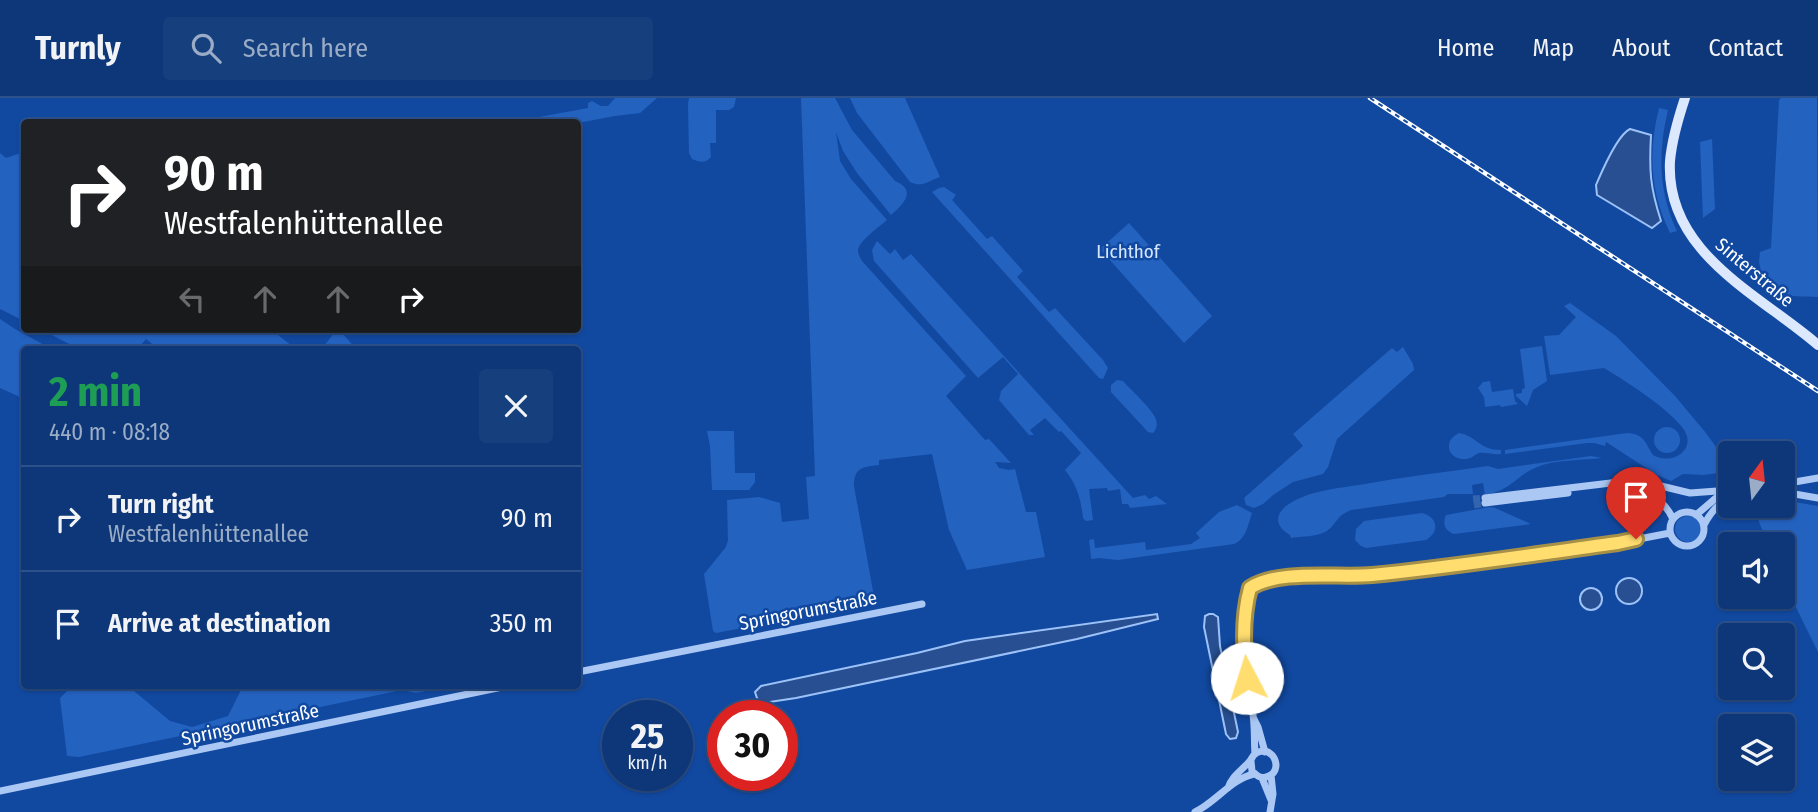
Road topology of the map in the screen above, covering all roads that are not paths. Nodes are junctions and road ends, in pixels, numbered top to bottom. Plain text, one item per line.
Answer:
1 (1685, 98) edge
2 (1817, 340) edge
3 (1818, 478) edge
4 (1796, 482) edge
5 (1799, 482) junction
6 (1818, 485) edge
7 (1718, 491) edge
8 (1796, 494) edge
9 (1718, 497) edge
10 (1818, 498) edge
11 (1718, 505) edge
12 (1696, 515) junction
13 (1673, 519) junction
14 (1703, 525) junction
15 (1670, 533) junction
16 (922, 604) dead end
17 (581, 671) edge
18 (493, 689) edge
19 (1254, 719) junction
20 (1265, 752) junction
21 (1253, 757) junction
22 (1271, 775) junction
23 (1258, 776) junction
24 (1228, 788) junction
25 (0, 791) edge
26 (1271, 801) junction
27 (1195, 812) edge
28 (1270, 812) edge

1 - 2 street, Sinterstraße
3 - 5 street
4 - 5 street
5 - 6 street
7 - 13 street
8 - 10 street
9 - 12 street
11 - 14 street
12 - 13 street
12 - 14 street
13 - 15 street
14 - 15 street
15 - 19 street
16 - 17 street, Springorumstraße
18 - 25 street, Springorumstraße
19 - 20 street
19 - 21 street
20 - 21 street
20 - 22 street
21 - 23 street
21 - 24 street
22 - 23 street
22 - 26 street
23 - 24 street
23 - 26 street
24 - 27 street
26 - 28 street

